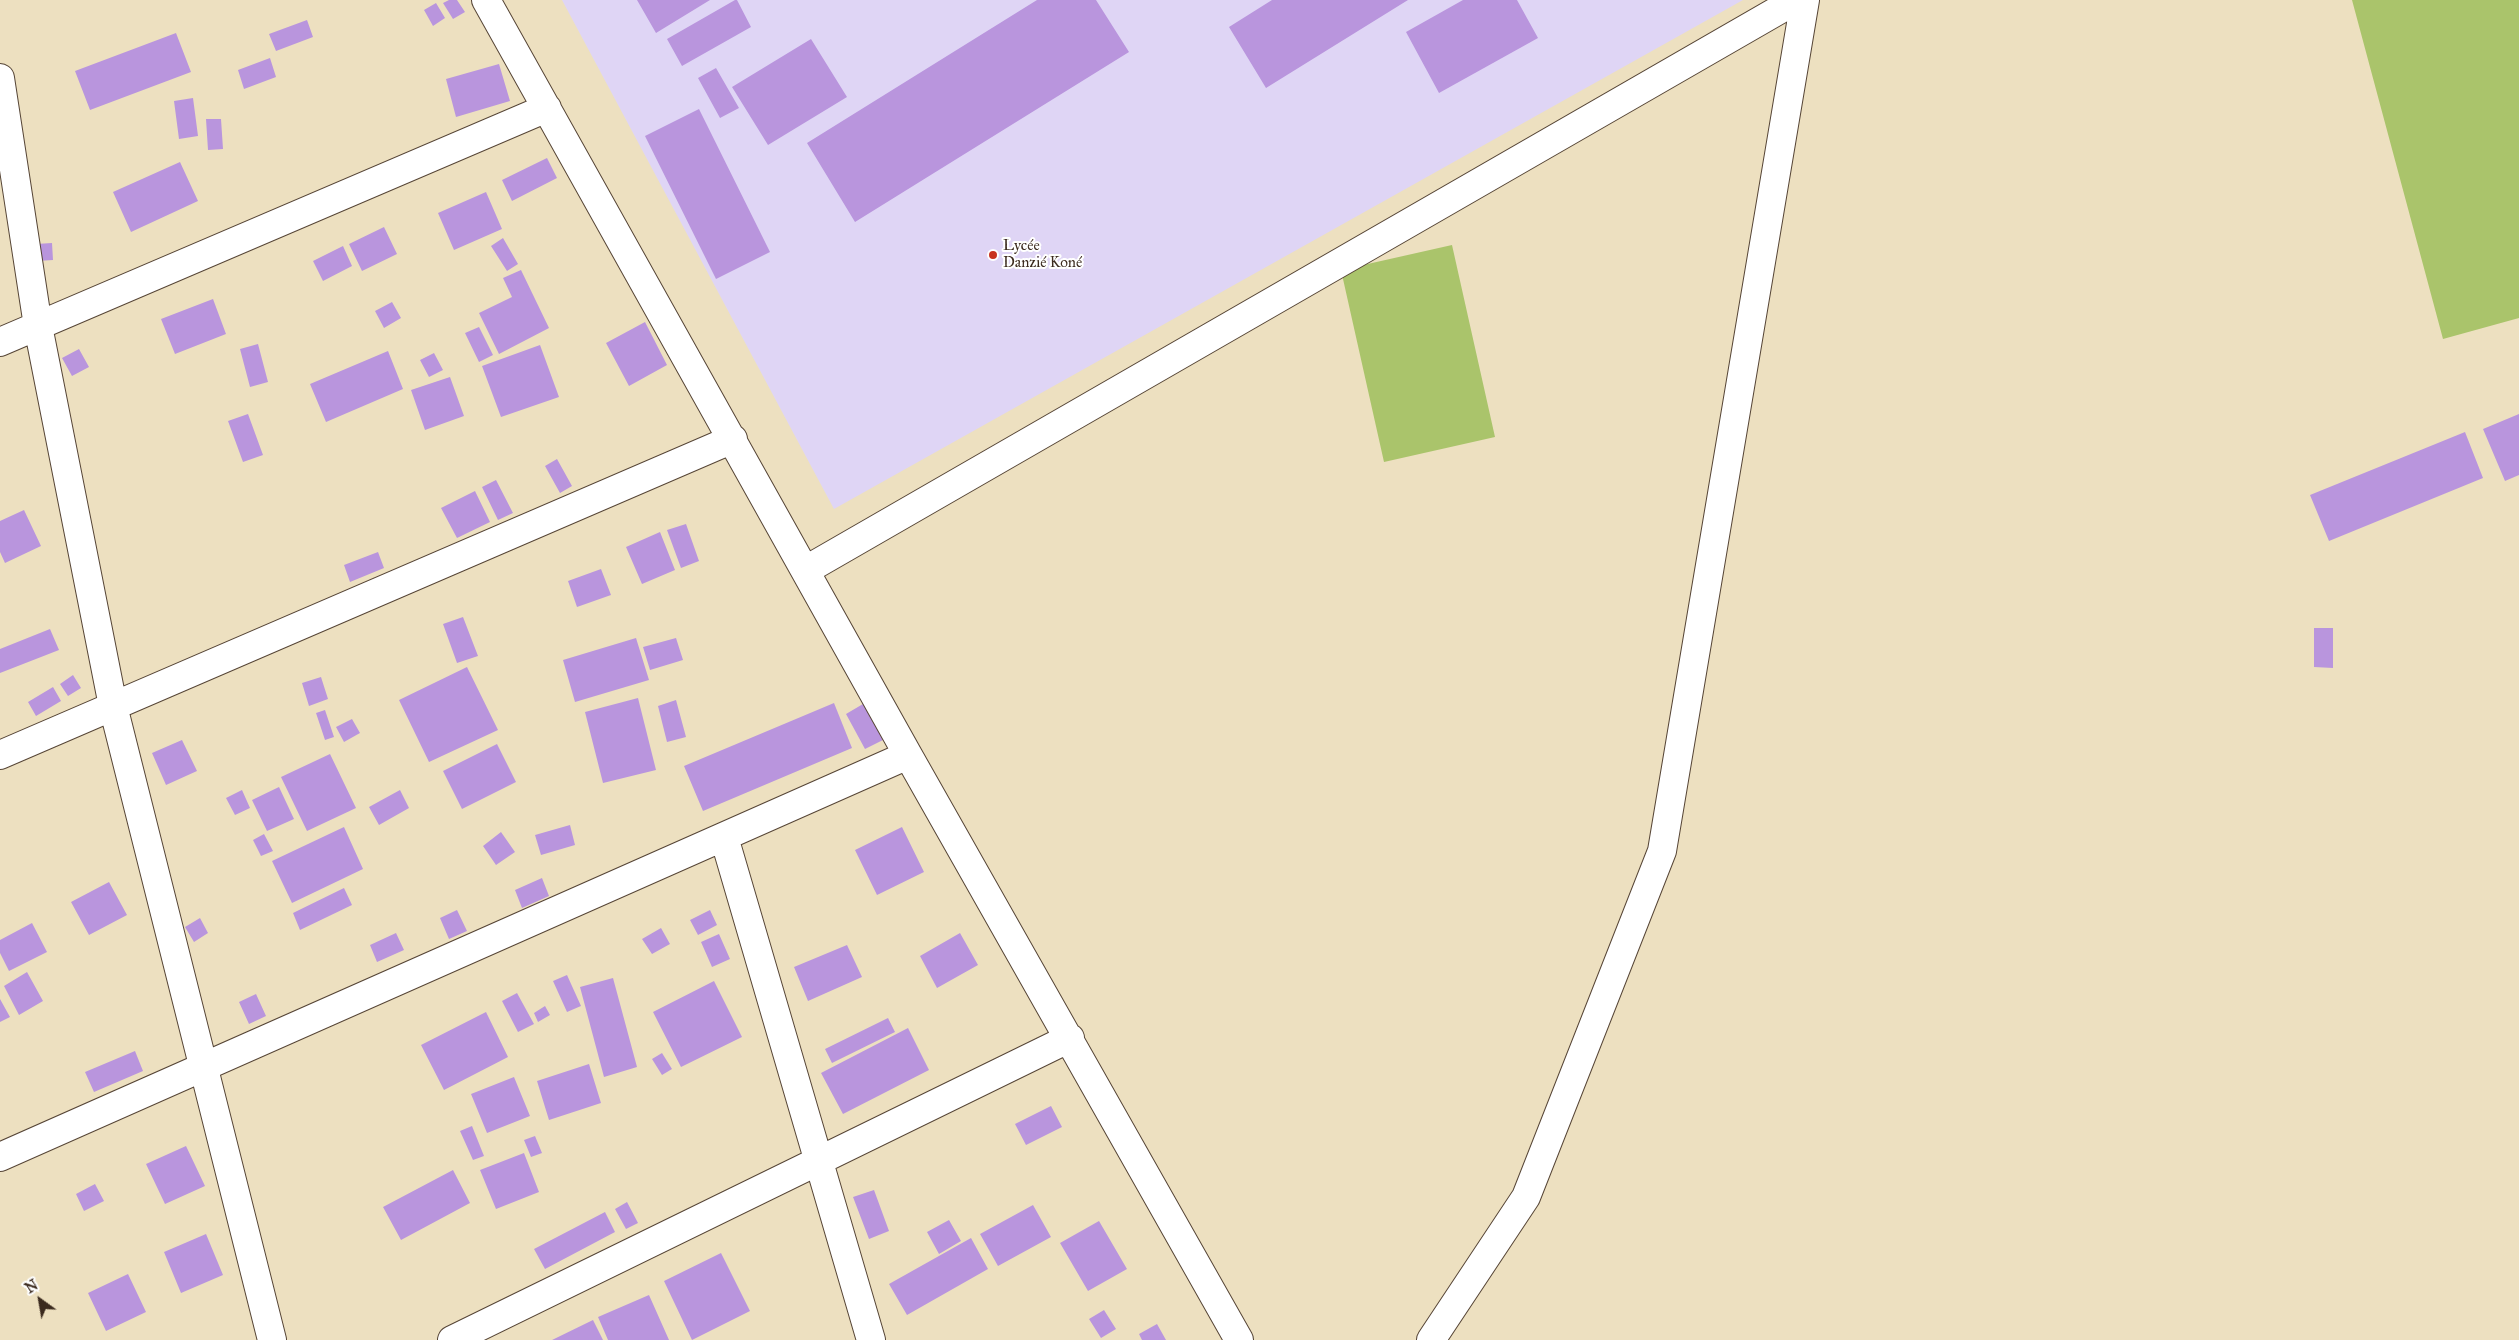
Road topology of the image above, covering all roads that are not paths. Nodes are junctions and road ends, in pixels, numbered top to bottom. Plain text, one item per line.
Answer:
1 (486, 0) edge
2 (1796, 0) edge
3 (1805, 0) edge
4 (0, 78) edge
5 (547, 108) junction
6 (38, 326) junction
7 (0, 342) edge
8 (733, 439) junction
9 (806, 570) junction
10 (113, 706) junction
11 (0, 755) edge
12 (908, 755) junction
13 (724, 837) junction
14 (1070, 1038) junction
15 (202, 1067) junction
16 (0, 1157) edge
17 (818, 1161) junction
18 (1235, 1338) edge
19 (272, 1340) edge
20 (452, 1340) edge
21 (871, 1340) edge
22 (1431, 1340) edge

1 - 5 street
2 - 9 street
3 - 22 street
4 - 6 street
5 - 6 street
5 - 8 street
6 - 7 street
6 - 10 street
8 - 9 street
8 - 10 street
9 - 12 street
10 - 11 street
10 - 15 street
12 - 13 street
12 - 14 street
13 - 15 street
13 - 17 street
14 - 17 street
14 - 18 street
15 - 16 street
15 - 19 street
17 - 20 street
17 - 21 street

